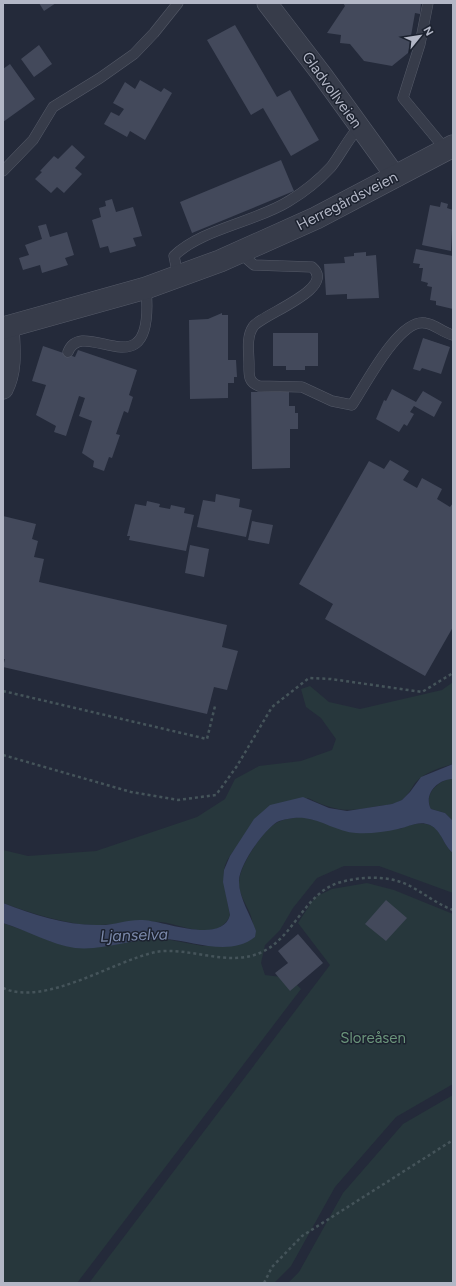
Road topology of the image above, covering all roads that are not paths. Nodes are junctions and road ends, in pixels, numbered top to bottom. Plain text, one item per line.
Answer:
1 (178, 3) edge
2 (266, 3) edge
3 (428, 3) edge
4 (359, 127) junction
5 (450, 148) edge
6 (3, 171) edge
7 (396, 177) junction
8 (240, 253) junction
9 (178, 276) junction
10 (146, 288) junction
11 (6, 327) edge
12 (453, 335) edge
13 (68, 352) dead end
14 (3, 389) edge

1 - 6 lane
2 - 4 street, Gladvollveien
3 - 5 lane
4 - 7 street, Gladvollveien
4 - 9 lane
5 - 7 street, Herregårdsveien
7 - 8 street, Herregårdsveien
8 - 9 street, Herregårdsveien
8 - 12 lane
9 - 10 street, Herregårdsveien
10 - 11 street, Herregårdsveien
10 - 13 lane
11 - 14 street

